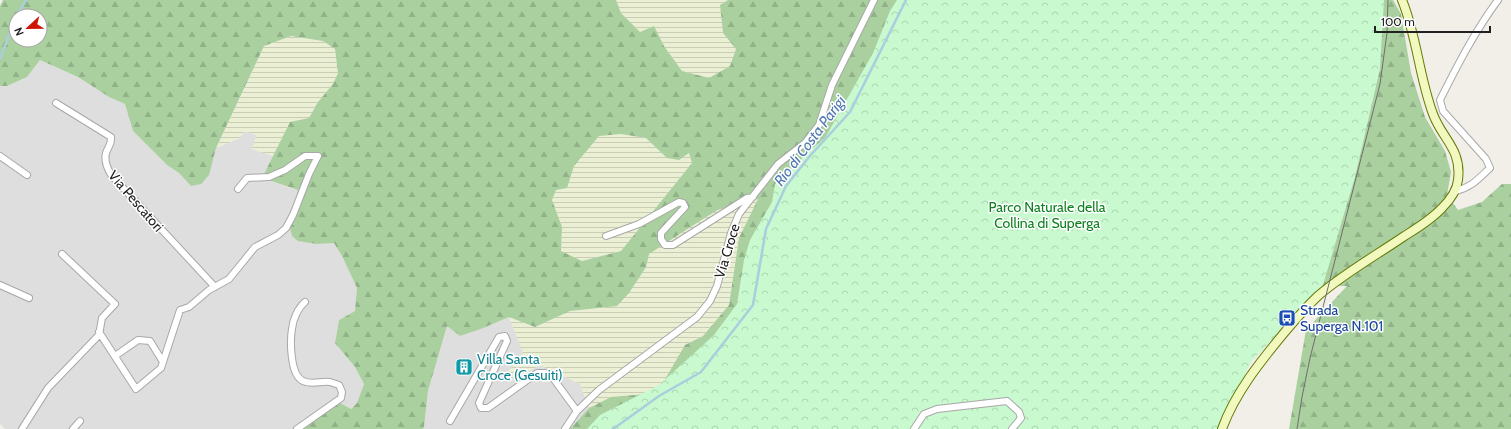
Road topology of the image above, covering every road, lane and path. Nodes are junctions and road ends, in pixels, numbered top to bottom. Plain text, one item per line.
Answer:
1 (874, 0) edge
2 (1402, 0) edge
3 (1498, 0) edge
4 (56, 103) dead end
5 (0, 156) edge
6 (27, 176) dead end
7 (238, 189) dead end
8 (1456, 191) junction
9 (753, 197) junction
10 (606, 236) dead end
11 (62, 254) dead end
12 (0, 285) edge
13 (215, 287) junction
14 (29, 298) dead end
15 (305, 302) dead end
16 (99, 332) junction
17 (115, 356) junction
18 (163, 362) junction
19 (577, 411) junction
20 (450, 420) dead end
21 (80, 421) dead end
22 (22, 429) edge
23 (72, 429) edge
24 (297, 429) edge
25 (565, 429) edge
26 (914, 429) edge
27 (1012, 429) edge
28 (1222, 429) edge

1 - 9 street, Via Croce
2 - 8 street
3 - 8 street
4 - 13 street, Via Pescatori
5 - 6 street
7 - 13 street
8 - 28 street
9 - 10 street
9 - 19 street, Via Croce
11 - 16 street
12 - 14 street
13 - 18 street
15 - 24 street
16 - 17 street
16 - 22 street
17 - 18 street
17 - 18 street
19 - 20 street
19 - 25 street, Via Croce
21 - 23 street
26 - 27 street

